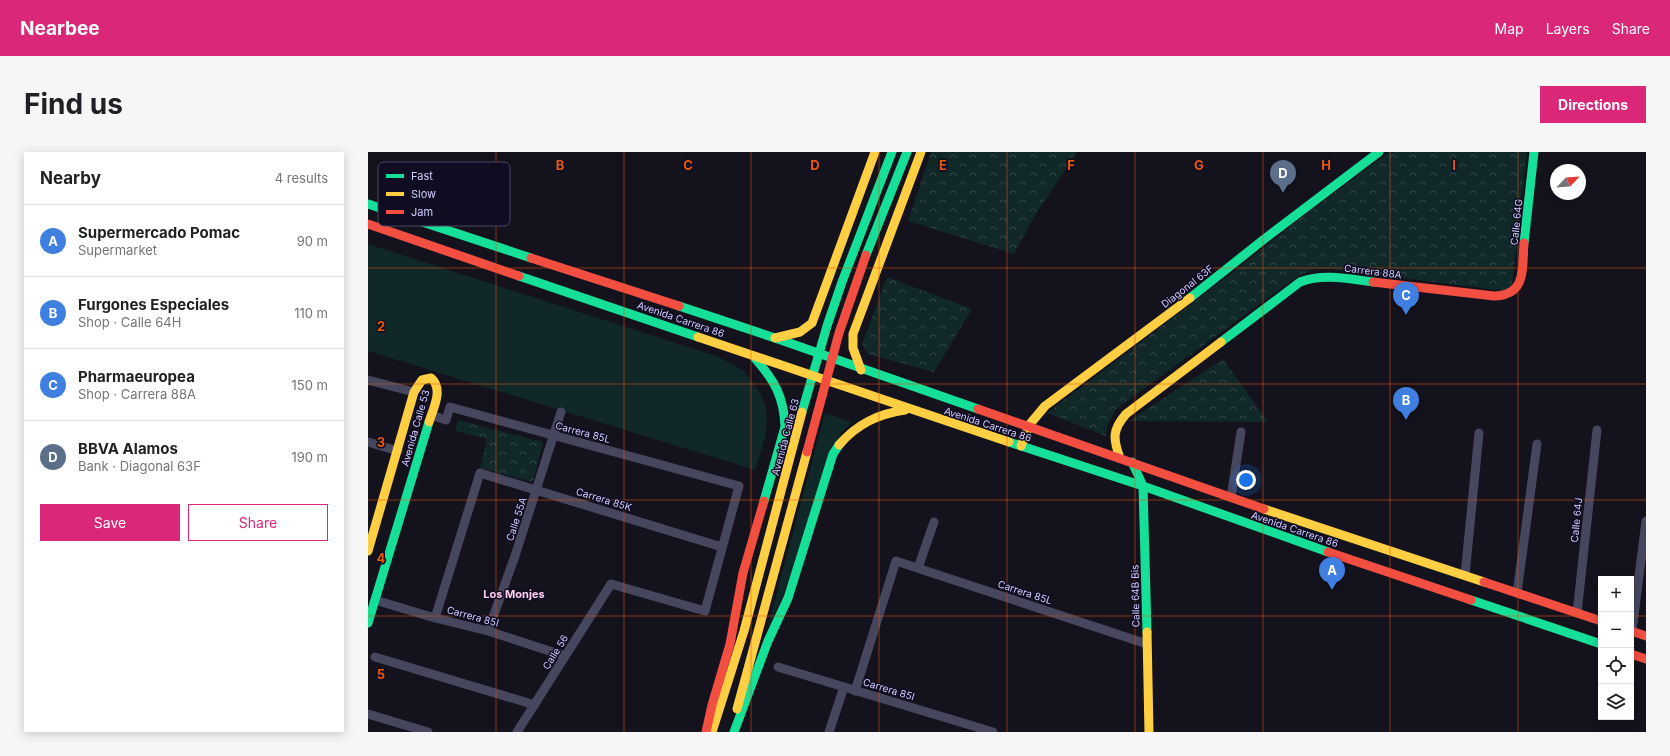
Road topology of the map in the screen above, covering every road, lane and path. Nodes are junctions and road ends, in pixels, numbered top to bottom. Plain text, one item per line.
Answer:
1 (875, 152) edge
2 (892, 152) edge
3 (907, 152) edge
4 (921, 152) edge
5 (1379, 152) edge
6 (1534, 152) edge
7 (368, 204) edge
8 (378, 207) edge
9 (368, 224) edge
10 (435, 226) edge
11 (1514, 292) joint
12 (774, 338) junction
13 (752, 355) junction
14 (861, 370) junction
15 (368, 380) edge
16 (414, 392) junction
17 (907, 409) junction
18 (561, 412) dead end
19 (431, 415) junction
20 (1028, 426) junction
21 (1597, 430) dead end
22 (1241, 432) dead end
23 (1479, 433) dead end
24 (553, 435) junction
25 (368, 442) edge
26 (1537, 444) dead end
27 (1021, 446) junction
28 (398, 451) junction
29 (1120, 458) junction
30 (1132, 462) junction
31 (1143, 486) junction
32 (536, 490) junction
33 (1230, 496) junction
34 (1646, 521) edge
35 (934, 522) dead end
36 (722, 547) junction
37 (368, 551) edge
38 (918, 568) junction
39 (1464, 575) junction
40 (1517, 593) junction
41 (375, 600) junction
42 (1577, 613) junction
43 (1634, 615) edge
44 (435, 618) junction
45 (1598, 620) edge
46 (368, 623) edge
47 (488, 631) junction
48 (1634, 632) edge
49 (1646, 636) edge
50 (1598, 643) edge
51 (1147, 644) junction
52 (1634, 655) edge
53 (565, 656) junction
54 (375, 657) dead end
55 (1646, 659) edge
56 (778, 667) dead end
57 (844, 687) junction
58 (856, 690) junction
59 (535, 705) junction
60 (368, 714) edge
61 (428, 732) edge
62 (517, 732) edge
63 (706, 732) edge
64 (712, 732) edge
65 (730, 732) edge
66 (734, 732) edge
67 (829, 732) edge
68 (993, 732) edge
69 (1149, 732) edge

1 - 12 main road
2 - 64 main road, Avenida Calle 63
3 - 65 main road
4 - 14 main road
5 - 20 main road, Diagonal 63F
6 - 11 main road, Calle 64G
7 - 8 main road, Avenida Carrera 86
9 - 13 main road, Avenida Carrera 86
10 - 12 main road, Avenida Carrera 86
11 - 29 main road, Carrera 88A
12 - 14 main road, Avenida Carrera 86
13 - 17 main road, Avenida Carrera 86
13 - 63 main road
14 - 20 main road, Avenida Carrera 86
15 - 16 street
16 - 19 main road, Avenida Calle 53
16 - 28 main road, Avenida Calle 53
17 - 27 main road, Avenida Carrera 86
17 - 66 main road
18 - 24 street, Calle 55A
19 - 24 street, Carrera 85L
19 - 41 main road, Avenida Calle 53
20 - 27 main road, Diagonal 63F
20 - 29 main road, Avenida Carrera 86
21 - 42 street, Calle 64J
22 - 33 street
23 - 39 street
24 - 32 street, Calle 55A
24 - 36 street, Carrera 85L
25 - 28 street
26 - 40 street
27 - 31 main road, Avenida Carrera 86
28 - 37 main road, Avenida Calle 53
29 - 30 main road, Avenida Carrera 86
30 - 31 main road, Calle 64B Bis
30 - 33 main road, Avenida Carrera 86
31 - 50 main road, Avenida Carrera 86
31 - 51 main road, Calle 64B Bis
32 - 36 street, Carrera 85K
32 - 44 street, Carrera 85K
32 - 47 street, Calle 55A
33 - 39 main road, Avenida Carrera 86
34 - 43 street
35 - 38 street
36 - 53 street, Calle 56
38 - 51 street, Carrera 85L
38 - 58 street, Carrera 85L
39 - 40 main road, Avenida Carrera 86
40 - 42 main road, Avenida Carrera 86
41 - 44 street, Carrera 85I
41 - 46 main road, Avenida Calle 53
42 - 45 main road, Avenida Carrera 86
44 - 47 street, Carrera 85I
47 - 53 street, Carrera 85I
48 - 49 main road
51 - 69 main road, Calle 64B Bis
52 - 55 main road
53 - 59 street, Calle 56
54 - 59 street
56 - 57 street, Carrera 85I
57 - 58 street, Carrera 85I
57 - 67 street
58 - 68 street, Carrera 85I
59 - 62 street, Calle 56
60 - 61 street

